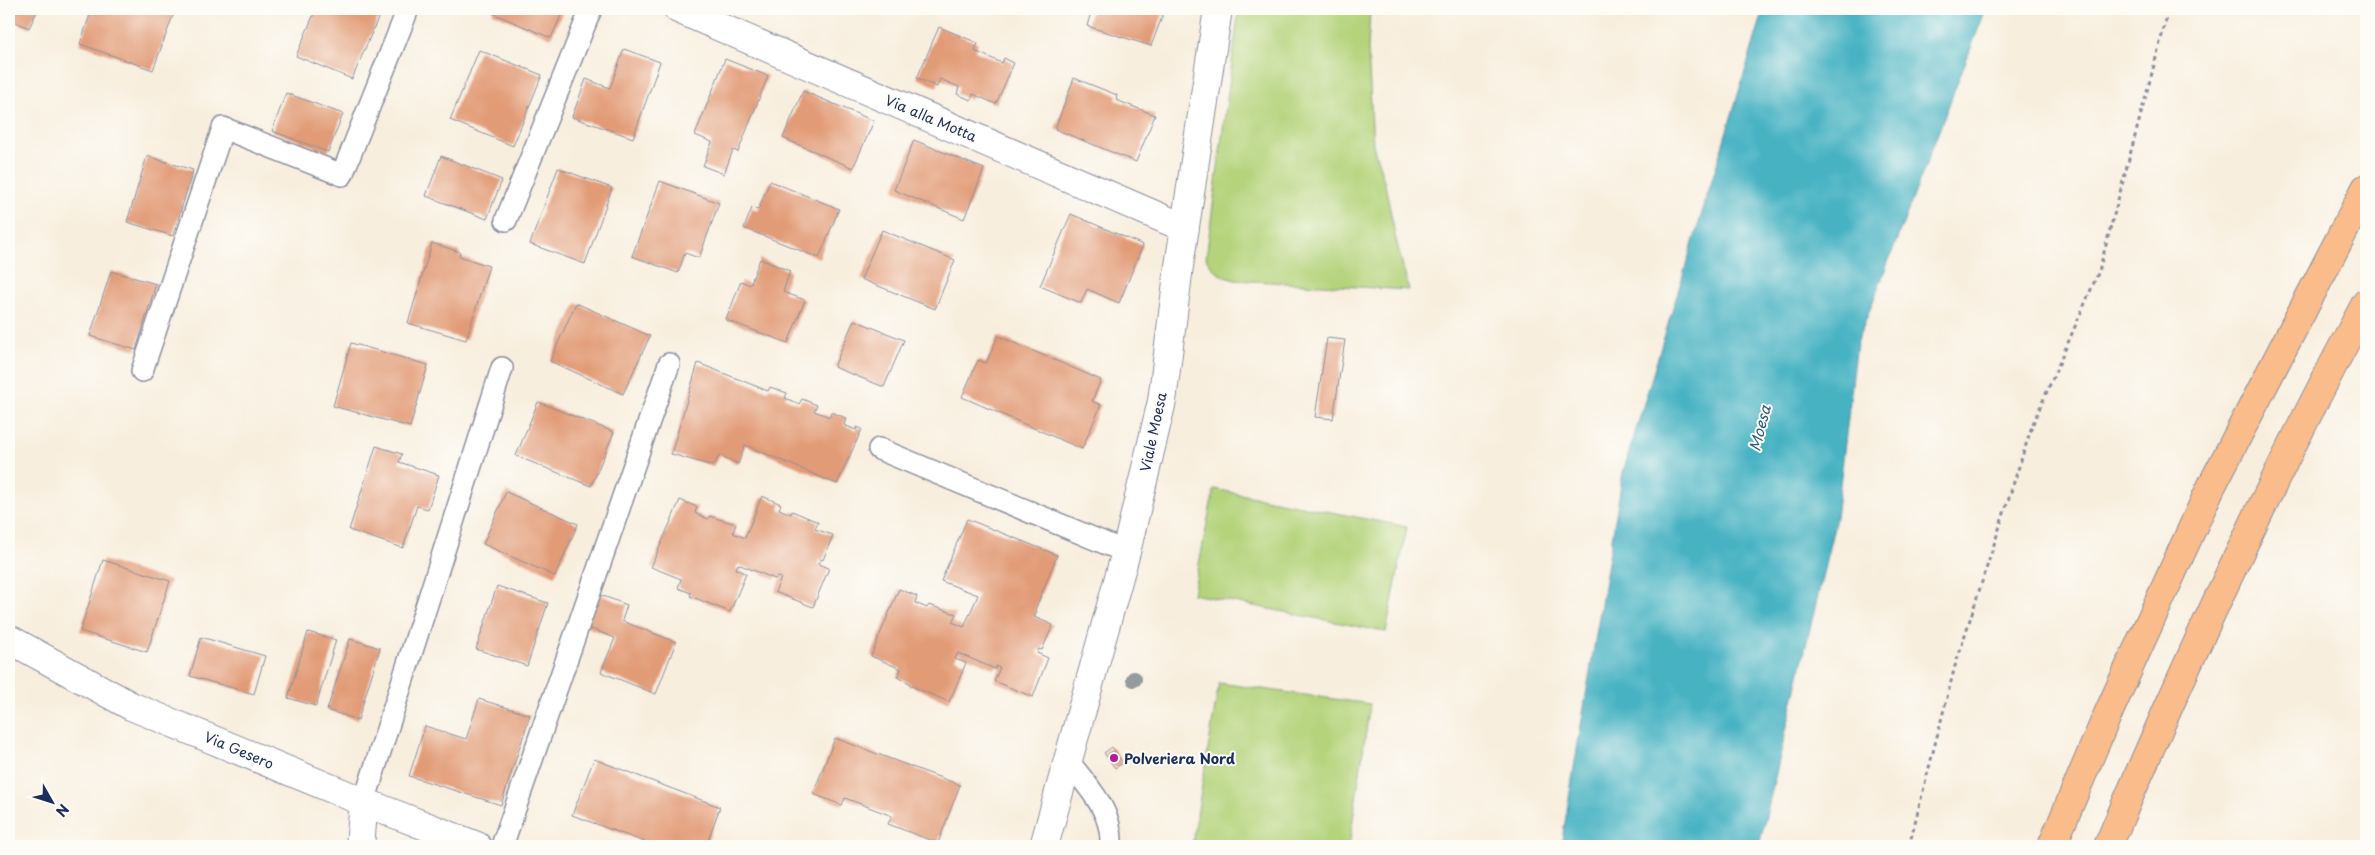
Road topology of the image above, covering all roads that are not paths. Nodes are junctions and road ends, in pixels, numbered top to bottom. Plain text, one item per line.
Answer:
1 (408, 9) edge
2 (591, 9) edge
3 (678, 9) edge
4 (1218, 9) edge
5 (2366, 188) edge
6 (506, 220) dead end
7 (1185, 228) junction
8 (2366, 303) edge
9 (669, 364) dead end
10 (502, 368) dead end
11 (142, 371) dead end
12 (879, 449) dead end
13 (1126, 552) junction
14 (9, 639) edge
15 (1068, 761) junction
16 (364, 802) junction
17 (360, 846) edge
18 (477, 846) edge
19 (502, 846) edge
20 (1044, 846) edge
21 (1111, 846) edge
22 (2052, 846) edge
23 (2108, 846) edge

1 - 11 lane
2 - 6 lane
3 - 7 street, Via alla Motta
4 - 7 street, Viale Moesa
5 - 22 highway
7 - 13 street, Viale Moesa
8 - 23 highway
9 - 19 lane
10 - 16 lane
12 - 13 lane
13 - 15 street, Viale Moesa
14 - 16 street, Via Gesero
15 - 20 street, Viale Moesa
15 - 21 lane
16 - 17 street
16 - 18 street, Via Gesero

